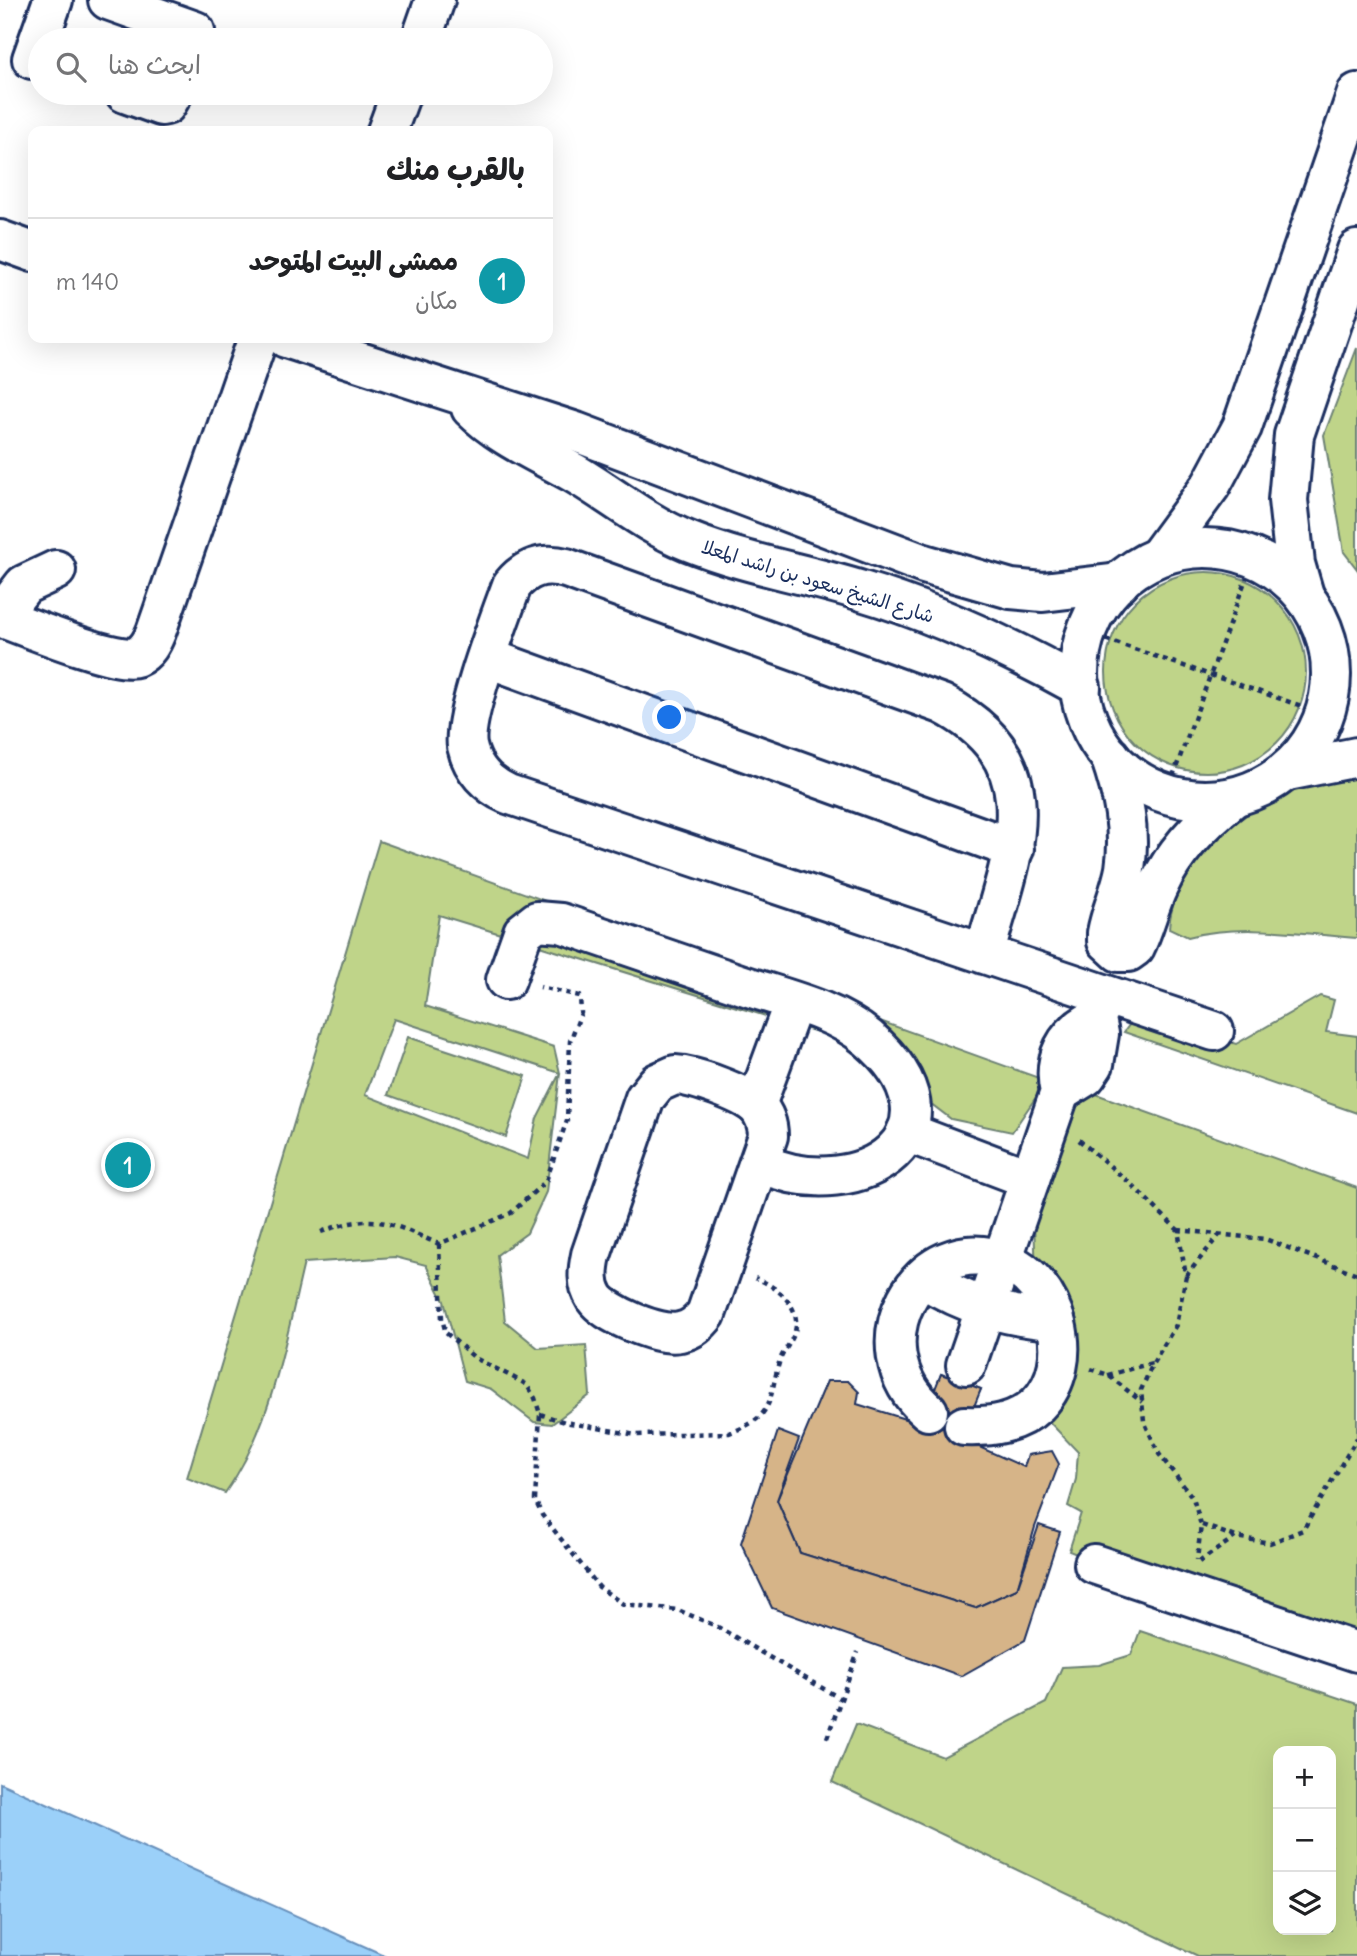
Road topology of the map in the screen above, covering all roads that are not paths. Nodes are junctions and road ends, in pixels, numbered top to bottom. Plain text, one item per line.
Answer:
1 (53, 0) edge
2 (108, 0) edge
3 (435, 0) edge
4 (197, 24) edge
5 (39, 28) edge
6 (425, 28) edge
7 (1357, 93) edge
8 (397, 105) edge
9 (389, 126) edge
10 (0, 240) edge
11 (28, 250) edge
12 (1357, 250) edge
13 (256, 343) edge
14 (311, 343) edge
15 (457, 395) junction
16 (1159, 556) junction
17 (55, 570) dead end
18 (1119, 583) junction
19 (1304, 595) junction
20 (0, 617) edge
21 (1329, 652) junction
22 (488, 658) junction
23 (1357, 685) edge
24 (1081, 687) junction
25 (1110, 756) junction
26 (1357, 757) edge
27 (1287, 771) junction
28 (1233, 798) junction
29 (1014, 849) junction
30 (1119, 952) junction
31 (984, 954) junction
32 (506, 979) road end
33 (794, 1002) junction
34 (1100, 1007) junction
35 (1214, 1031) dead end
36 (756, 1105) junction
37 (906, 1132) junction
38 (760, 1163) junction
39 (1030, 1179) junction
40 (1002, 1260) junction
41 (923, 1278) junction
42 (984, 1309) junction
43 (1055, 1320) junction
44 (966, 1364) dead end
45 (928, 1411) dead end
46 (964, 1426) dead end
47 (1094, 1564) dead end
48 (1357, 1652) edge

1 - 5 street
2 - 4 street
3 - 6 street
7 - 16 street
8 - 9 street
10 - 11 street
12 - 19 street
13 - 20 street
14 - 15 street, شارع الشيخ سعود بن راشد المعلا
15 - 18 street, شارع الشيخ سعود بن راشد المعلا
15 - 24 street, شارع الشيخ سعود بن راشد المعلا
16 - 18 street
16 - 19 street
17 - 20 street
18 - 24 street
19 - 21 street
21 - 23 street
21 - 27 street
22 - 29 street
22 - 29 street
22 - 31 street
24 - 25 street
25 - 28 street
25 - 30 street
26 - 27 street
27 - 28 street
28 - 30 street
29 - 31 street
30 - 34 street
31 - 34 street
32 - 33 street
33 - 36 street
33 - 37 street
34 - 35 street
34 - 39 street
36 - 38 street
36 - 38 street
37 - 38 street
37 - 39 street
39 - 40 street
40 - 41 street
40 - 42 street
40 - 43 street
41 - 42 street
41 - 45 street
42 - 43 street
42 - 44 street
43 - 46 street
47 - 48 street

